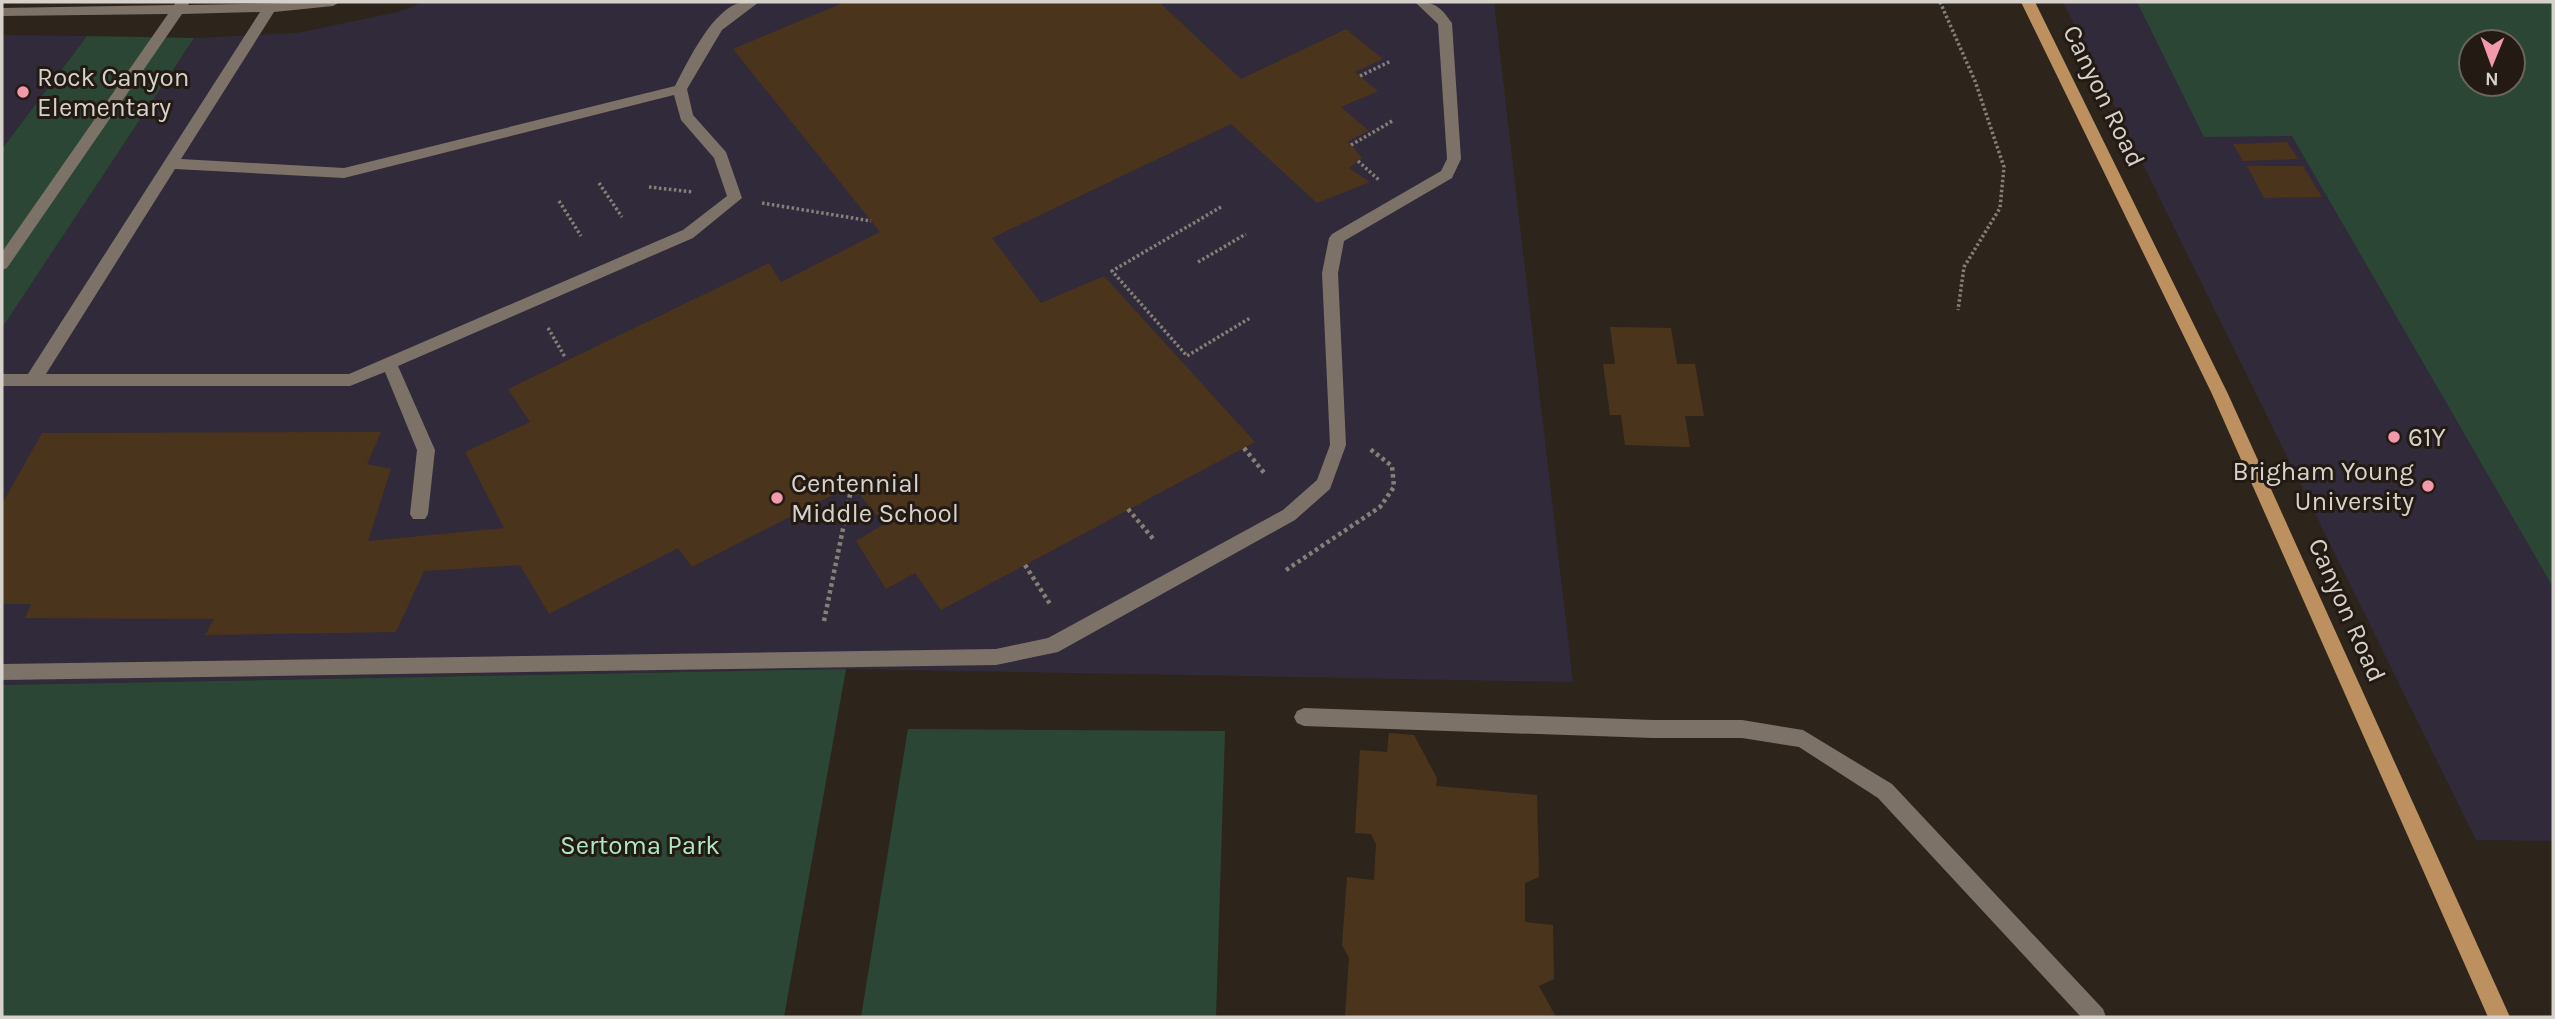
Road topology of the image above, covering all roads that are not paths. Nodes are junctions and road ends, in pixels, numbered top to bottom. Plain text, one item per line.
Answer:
1 (332, 2) edge
2 (752, 2) edge
3 (1422, 2) edge
4 (2028, 2) edge
5 (181, 5) edge
6 (270, 8) junction
7 (2, 12) edge
8 (680, 89) junction
9 (171, 164) junction
10 (2, 264) edge
11 (389, 363) junction
12 (33, 380) junction
13 (4, 383) edge
14 (419, 514) dead end
15 (2, 672) edge
16 (1304, 717) dead end
17 (2095, 1017) edge
18 (2499, 1017) edge

1 - 6 street
2 - 8 street
3 - 15 street
4 - 18 main road, Canyon Road
5 - 6 street
5 - 7 street
5 - 10 street
6 - 9 street
8 - 9 street
8 - 11 street
9 - 12 street
11 - 12 street
11 - 14 street
12 - 13 street
16 - 17 street

